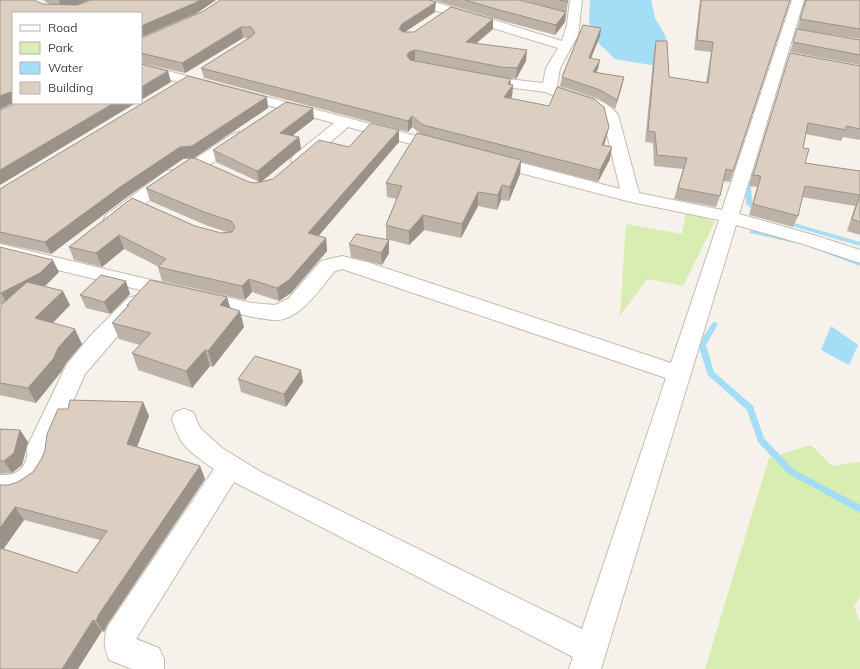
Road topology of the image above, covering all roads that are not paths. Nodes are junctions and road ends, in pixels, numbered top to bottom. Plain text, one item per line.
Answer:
1 (415, 0) edge
2 (576, 0) edge
3 (798, 0) edge
4 (433, 2) edge
5 (448, 10) junction
6 (437, 18) edge
7 (565, 46) junction
8 (142, 68) edge
9 (195, 76) junction
10 (471, 78) edge
11 (550, 88) junction
12 (169, 92) edge
13 (284, 106) junction
14 (345, 122) junction
15 (453, 150) edge
16 (476, 156) edge
17 (199, 164) junction
18 (286, 172) edge
19 (221, 173) edge
20 (631, 197) junction
21 (134, 202) junction
22 (156, 212) edge
23 (729, 217) junction
24 (98, 230) edge
25 (73, 249) edge
26 (0, 250) edge
27 (860, 257) edge
28 (55, 263) junction
29 (152, 287) junction
30 (679, 374) junction
31 (184, 419) dead end
32 (229, 467) junction
33 (0, 486) edge
34 (588, 659) edge
35 (148, 669) edge

1 - 4 street
2 - 7 street
3 - 23 street
4 - 5 street
5 - 6 street
5 - 7 street
7 - 11 street
8 - 9 street
9 - 12 street
9 - 13 street
10 - 11 street
11 - 20 street
13 - 14 street
13 - 17 street
14 - 15 street
14 - 18 street
16 - 20 street
17 - 19 street
17 - 21 street
20 - 23 street
21 - 22 street
21 - 24 street
23 - 27 street
23 - 30 street
25 - 28 street
26 - 28 street
28 - 29 street
29 - 30 street
29 - 33 street
30 - 34 street
31 - 32 street
32 - 34 street
32 - 35 street

